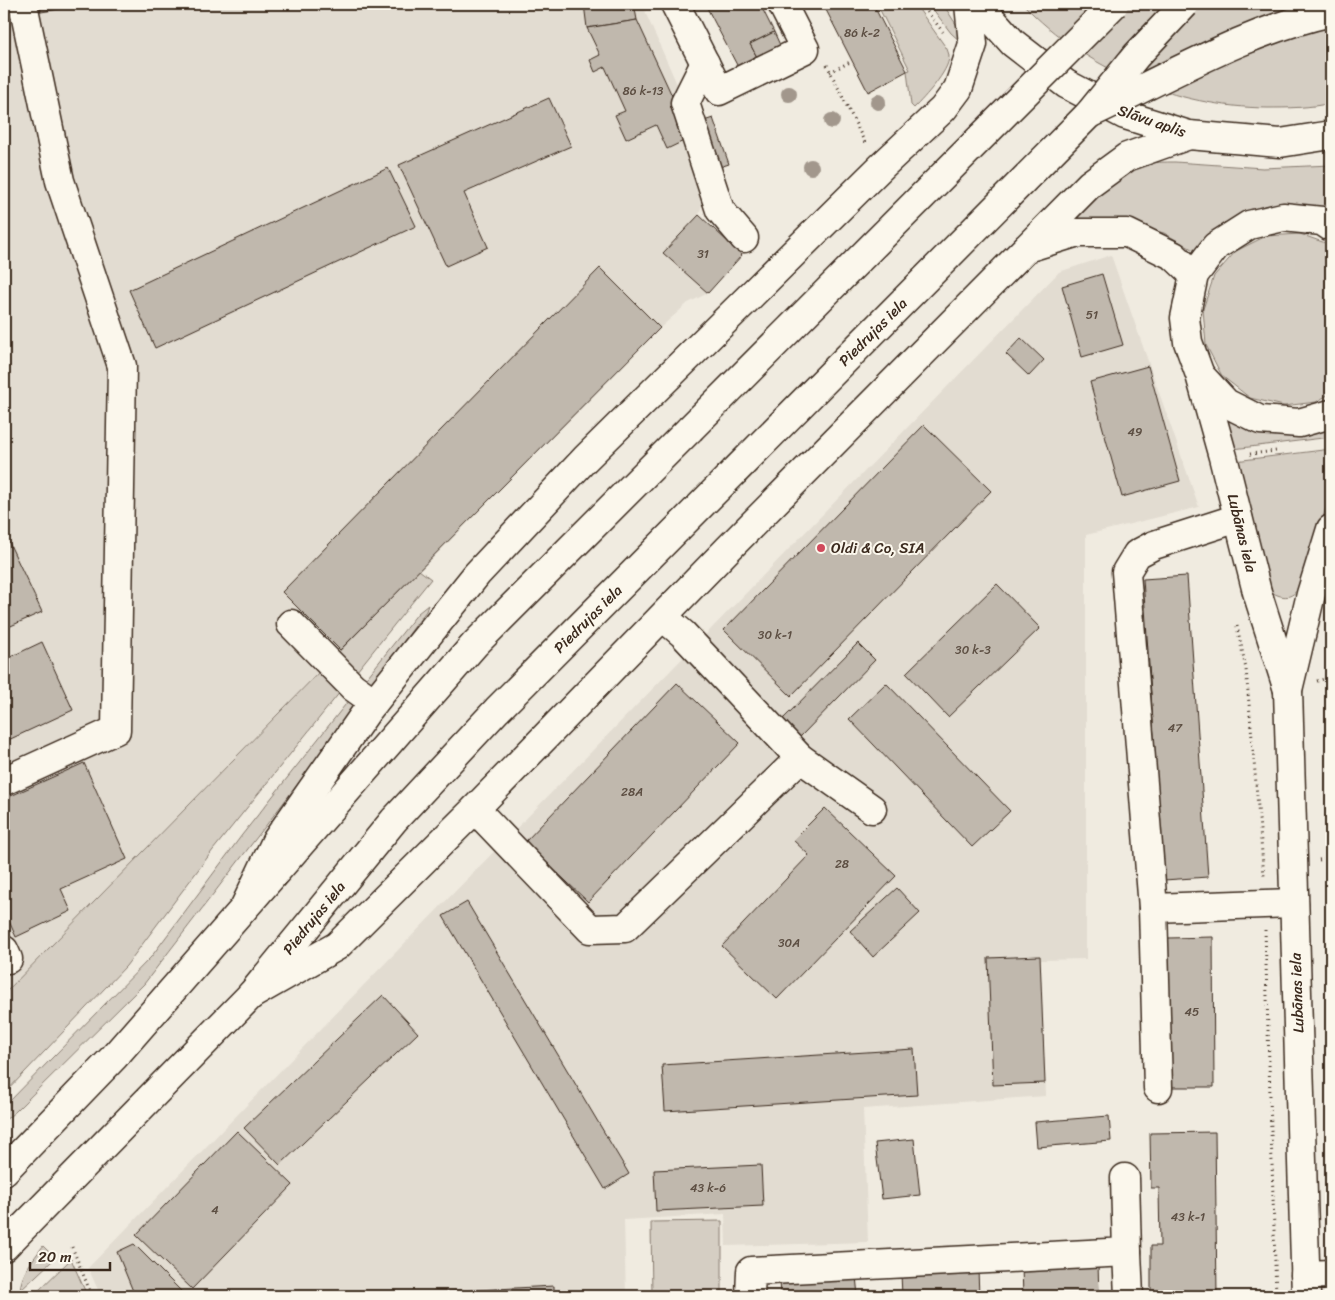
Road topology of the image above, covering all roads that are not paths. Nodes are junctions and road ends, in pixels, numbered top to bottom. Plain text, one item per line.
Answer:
1 (23, 4) edge
2 (675, 4) edge
3 (782, 4) edge
4 (969, 4) edge
5 (978, 4) edge
6 (1114, 4) edge
7 (1185, 4) edge
8 (1331, 12) edge
9 (705, 63) junction
10 (1089, 114) junction
11 (1189, 135) junction
12 (1331, 135) edge
13 (1331, 227) edge
14 (744, 238) dead end
15 (1027, 248) junction
16 (1194, 275) junction
17 (1200, 375) junction
18 (1331, 414) edge
19 (1238, 518) junction
20 (1331, 528) edge
21 (663, 617) junction
22 (291, 624) dead end
23 (1288, 690) junction
24 (374, 702) junction
25 (800, 758) junction
26 (4, 781) edge
27 (872, 809) dead end
28 (475, 810) junction
29 (1294, 903) junction
30 (245, 906) junction
31 (1153, 908) junction
32 (251, 995) junction
33 (114, 1057) junction
34 (1158, 1088) dead end
35 (4, 1142) edge
36 (4, 1171) edge
37 (1124, 1178) dead end
38 (4, 1247) edge
39 (1127, 1252) junction
40 (1314, 1282) edge
41 (750, 1296) edge
42 (1129, 1296) edge

1 - 26 main road
2 - 9 main road
3 - 9 main road
4 - 24 main road
5 - 11 main road, Slāvu aplis
6 - 30 main road, bridge
7 - 10 main road, Piedrujas iela, bridge
8 - 10 main road, bridge
9 - 14 main road
10 - 32 main road, Piedrujas iela, bridge
11 - 12 main road, Slāvu aplis
11 - 15 main road
13 - 16 main road
15 - 16 main road
15 - 21 main road
16 - 17 main road, Lubānas iela
17 - 18 main road
17 - 19 main road, Lubānas iela
19 - 23 main road, Lubānas iela
19 - 31 main road
20 - 23 main road, Lubānas iela
21 - 25 main road
21 - 28 main road
22 - 24 main road
23 - 29 main road, Lubānas iela
24 - 30 main road
25 - 27 main road
25 - 28 main road
28 - 32 main road
29 - 31 main road
29 - 40 main road, Lubānas iela
30 - 33 main road
31 - 34 main road
32 - 38 main road, Piedrujas iela
33 - 35 main road
33 - 36 main road
37 - 39 main road
39 - 41 main road
39 - 42 main road

